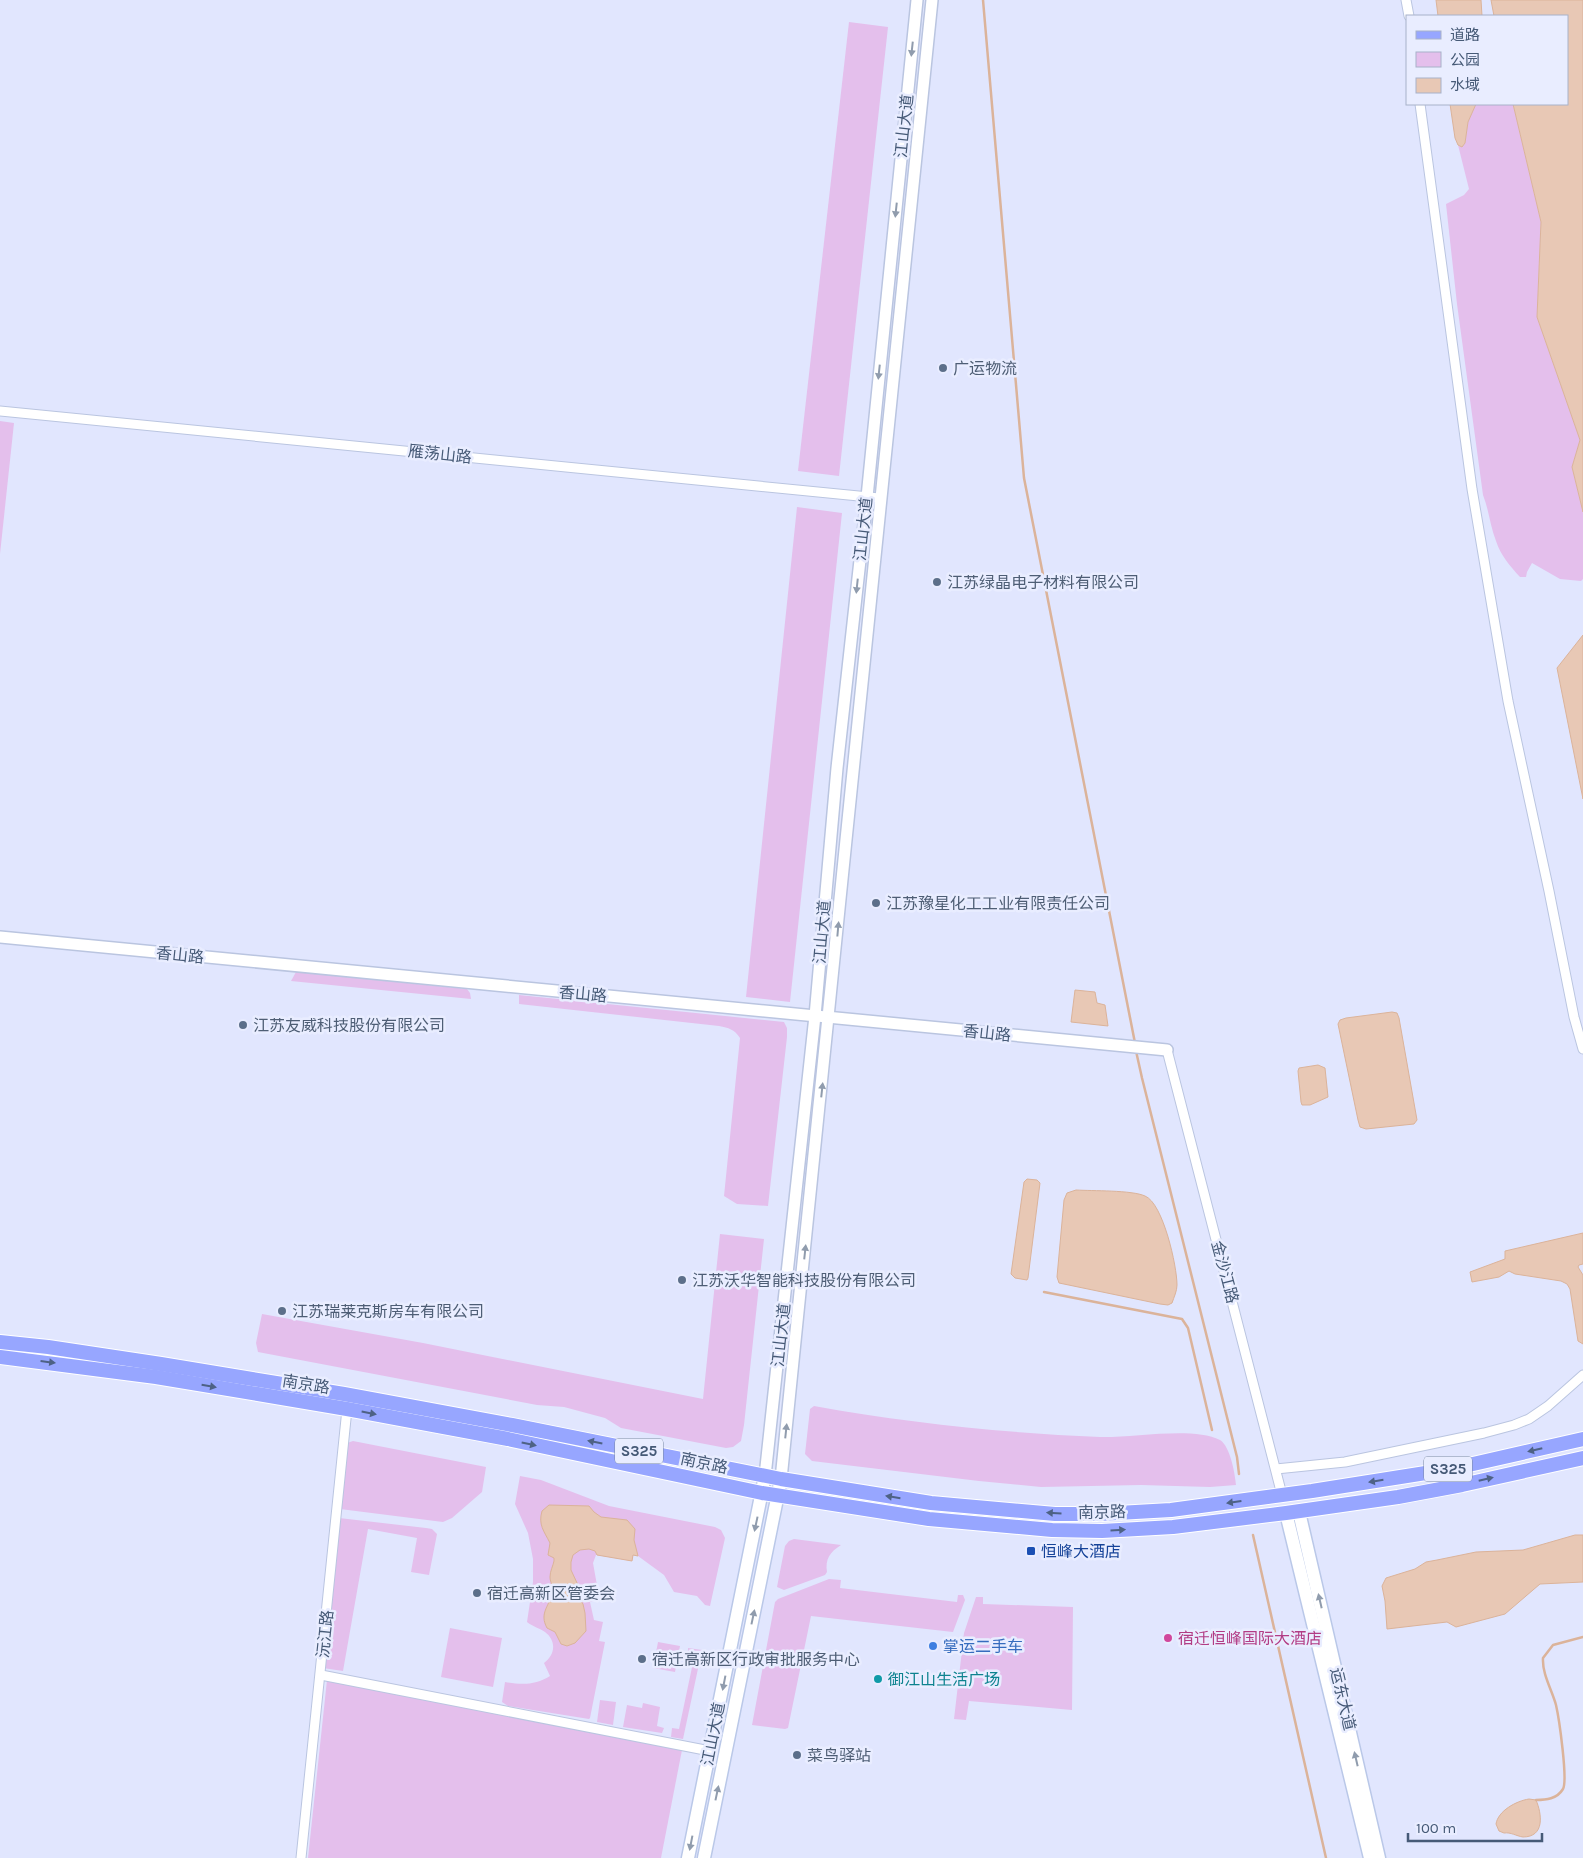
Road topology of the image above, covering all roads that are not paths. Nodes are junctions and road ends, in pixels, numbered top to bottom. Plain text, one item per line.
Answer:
1 (917, 0) edge
2 (932, 0) edge
3 (1406, 0) edge
4 (1409, 15) edge
5 (1420, 105) edge
6 (0, 411) edge
7 (867, 497) junction
8 (879, 498) junction
9 (0, 937) edge
10 (815, 1016) junction
11 (829, 1018) junction
12 (1583, 1049) edge
13 (1167, 1050) joint
14 (0, 1342) edge
15 (0, 1357) edge
16 (1583, 1375) edge
17 (347, 1409) junction
18 (1583, 1439) edge
19 (1583, 1458) edge
20 (1276, 1469) junction
21 (765, 1476) junction
22 (781, 1480) junction
23 (762, 1493) junction
24 (1282, 1495) junction
25 (778, 1496) junction
26 (1292, 1512) junction
27 (321, 1674) junction
28 (710, 1751) junction
29 (301, 1858) edge
30 (688, 1858) edge
31 (704, 1858) edge
32 (1370, 1858) edge
33 (1379, 1858) edge

1 -> 7 street, 江山大道
2 - 8 street, 江山大道
3 - 4 street
5 - 12 street
6 - 7 street, 雁荡山路
7 - 8 street, 雁荡山路
7 -> 10 street, 江山大道
11 -> 8 street, 江山大道
9 - 10 street, 香山路
10 - 11 street, 香山路
10 - 21 street, 江山大道
11 - 13 street, 香山路
22 -> 11 street, 江山大道
13 - 20 street, 金沙江路
21 -> 14 main road, 南京路 / S325
15 -> 17 main road, 南京路 / S325
16 - 20 street
17 -> 23 main road, 南京路 / S325
17 - 27 street, 沅江路
18 -> 24 main road, 南京路 / S325
26 -> 19 main road, 南京路 / S325
20 - 24 street, 金沙江路
21 - 22 main road, 南京路 / S325
21 - 23 main road, 江山大道
24 -> 22 main road, 南京路 / S325
22 - 25 main road, 江山大道
23 - 25 main road, 南京路 / S325
23 -> 28 main road, 江山大道
25 -> 26 main road, 南京路 / S325
31 -> 25 main road, 江山大道
26 - 32 main road, 运东大道
33 -> 26 main road, 运东大道
27 - 28 street
27 - 29 street, 沅江路
28 -> 30 main road, 江山大道

